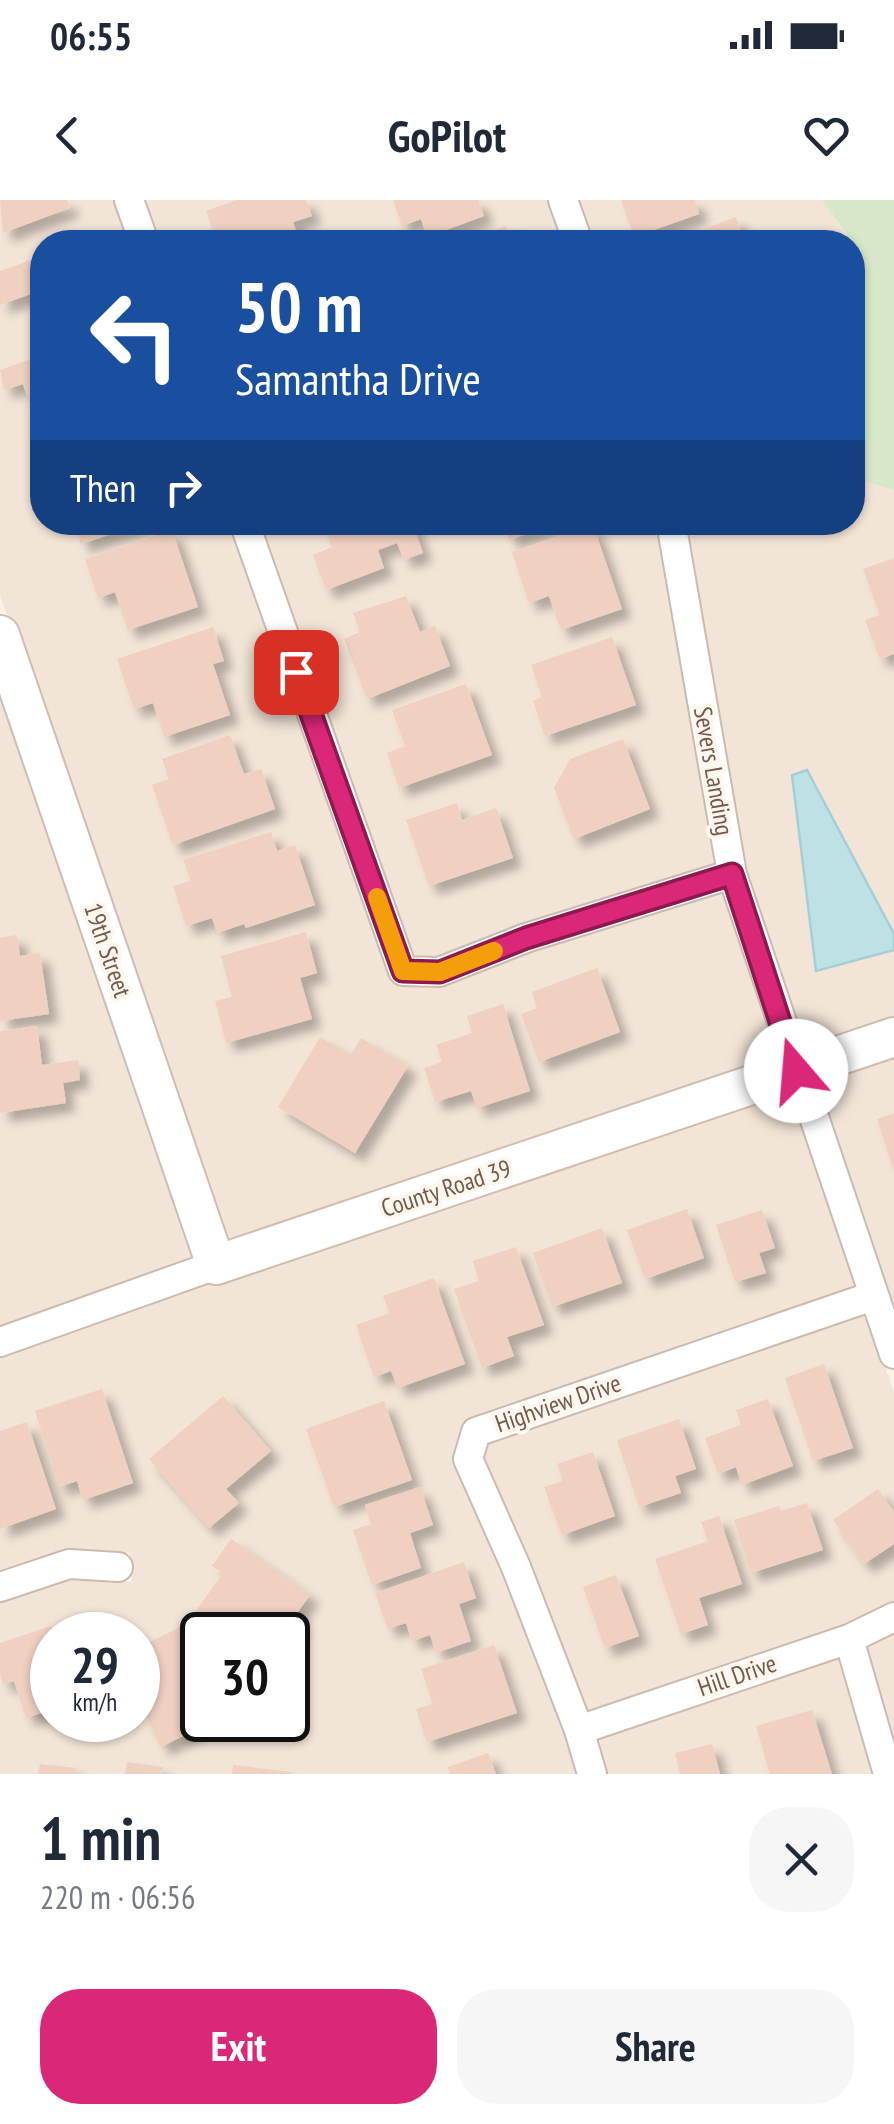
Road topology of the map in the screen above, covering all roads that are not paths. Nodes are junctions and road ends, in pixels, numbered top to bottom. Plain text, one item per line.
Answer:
1 (129, 200) edge
2 (563, 200) edge
3 (140, 230) edge
4 (574, 230) edge
5 (249, 535) edge
6 (672, 535) edge
7 (0, 635) edge
8 (732, 874) junction
9 (894, 1037) edge
10 (796, 1071) junction
11 (216, 1265) junction
12 (873, 1296) junction
13 (0, 1342) edge
14 (894, 1354) edge
15 (118, 1567) dead end
16 (0, 1587) edge
17 (894, 1617) edge
18 (849, 1639) junction
19 (579, 1730) junction
20 (592, 1774) edge
21 (888, 1774) edge

1 - 3 street
2 - 4 street
5 - 8 street
6 - 8 street, Severs Landing
7 - 11 street, 19th Street
8 - 10 street, Severs Landing
9 - 10 street, County Road 39
10 - 11 street, County Road 39
10 - 12 street, Severs Landing
11 - 13 street, County Road 39
12 - 14 street, Severs Landing
12 - 19 street, Highview Drive
15 - 16 street
17 - 18 street, Hill Drive
18 - 19 street, Hill Drive
18 - 21 street
19 - 20 street, Highview Drive

